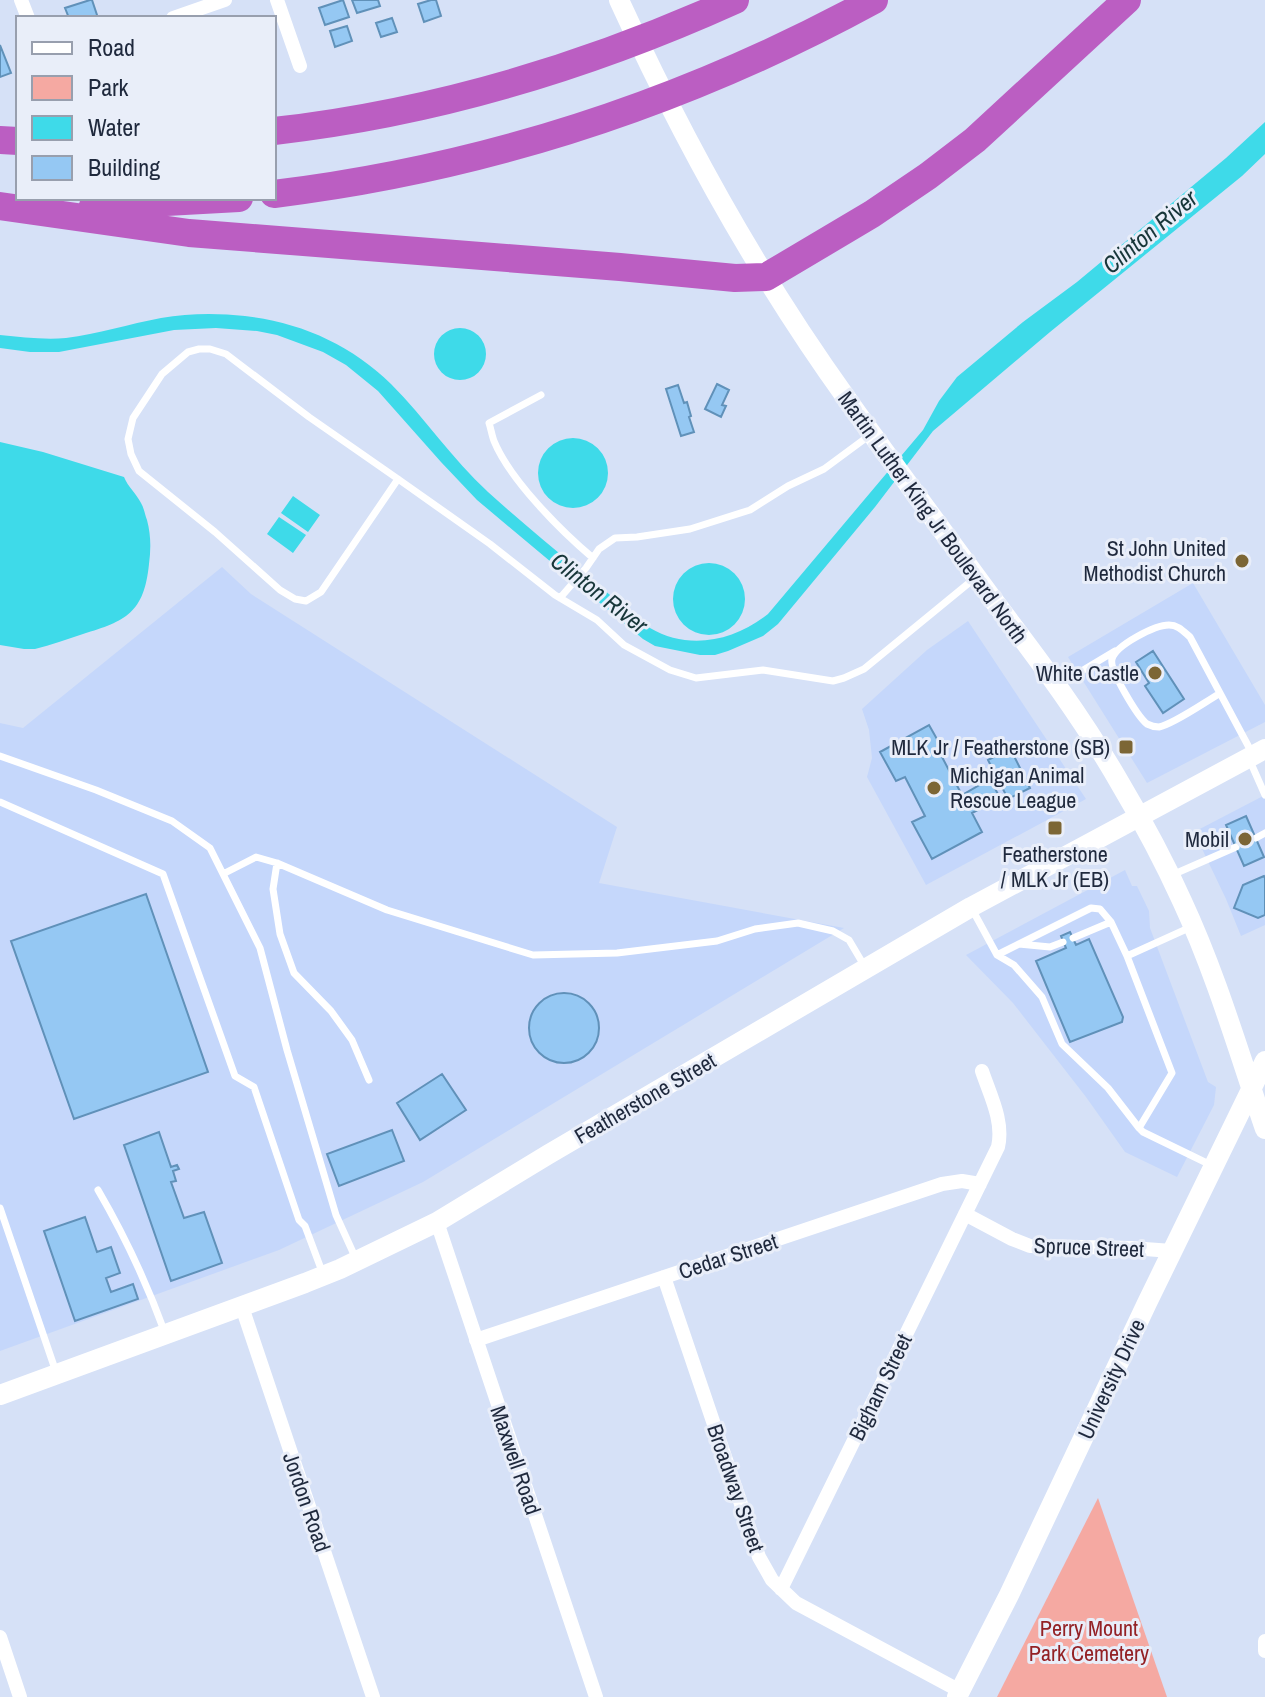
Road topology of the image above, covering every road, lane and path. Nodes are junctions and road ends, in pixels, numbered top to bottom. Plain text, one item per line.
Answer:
1 (225, 0) edge
2 (277, 0) edge
3 (619, 0) edge
4 (735, 0) edge
5 (874, 0) edge
6 (1127, 0) edge
7 (179, 16) edge
8 (300, 66) dead end
9 (276, 131) edge
10 (276, 194) edge
11 (202, 200) edge
12 (0, 205) edge
13 (766, 277) junction
14 (541, 395) dead end
15 (874, 436) junction
16 (398, 479) junction
17 (593, 558) junction
18 (976, 577) junction
19 (560, 598) junction
20 (1117, 650) junction
21 (1057, 685) junction
22 (1219, 694) junction
23 (1256, 754) edge
24 (0, 756) edge
25 (1265, 795) edge
26 (0, 802) edge
27 (1138, 816) junction
28 (1265, 833) edge
29 (1256, 838) dead end
30 (1236, 847) dead end
31 (277, 863) junction
32 (223, 874) junction
33 (1170, 876) junction
34 (971, 907) junction
35 (1111, 922) junction
36 (1193, 927) junction
37 (1073, 938) dead end
38 (1063, 942) dead end
39 (1018, 944) junction
40 (997, 955) junction
41 (1127, 956) junction
42 (866, 968) junction
43 (1265, 1061) edge
44 (982, 1071) dead end
45 (369, 1080) dead end
46 (1252, 1090) junction
47 (1139, 1128) junction
48 (1265, 1129) edge
49 (1214, 1166) junction
50 (980, 1184) junction
51 (98, 1190) dead end
52 (0, 1208) edge
53 (965, 1214) junction
54 (437, 1222) junction
55 (1172, 1251) junction
56 (357, 1261) junction
57 (324, 1276) junction
58 (664, 1277) junction
59 (242, 1307) junction
60 (166, 1335) junction
61 (476, 1340) junction
62 (56, 1374) junction
63 (0, 1395) edge
64 (781, 1589) junction
65 (0, 1637) edge
66 (1265, 1641) edge
67 (1265, 1651) edge
68 (959, 1694) edge
69 (20, 1697) edge
70 (373, 1697) edge
71 (596, 1697) edge

1 - 7 street
2 - 8 street
3 - 13 main road, Martin Luther King Jr Boulevard North
4 - 9 highway
5 - 10 highway
6 - 13 highway
11 - 12 highway
12 - 13 highway
13 - 15 main road, Martin Luther King Jr Boulevard North
14 - 17 lane
15 - 17 lane
15 - 18 main road, Martin Luther King Jr Boulevard North
16 - 16 lane
16 - 19 lane
17 - 19 lane
18 - 19 lane
18 - 21 main road, Martin Luther King Jr Boulevard North
20 - 21 lane
20 - 22 lane
20 - 22 lane
21 - 27 main road, Martin Luther King Jr Boulevard North
22 - 23 lane
23 - 25 lane
23 - 27 main road, Featherstone Street
24 - 32 lane
26 - 57 lane
27 - 33 main road, Martin Luther King Jr Boulevard North
27 - 34 main road, Featherstone Street
28 - 29 lane
30 - 33 lane
31 - 32 lane
31 - 42 lane
31 - 45 lane
32 - 56 lane
33 - 36 main road, Martin Luther King Jr Boulevard North
34 - 40 lane
34 - 42 main road, Featherstone Street
35 - 37 lane
35 - 39 lane
35 - 41 lane
36 - 41 lane
36 - 46 main road, Martin Luther King Jr Boulevard North
38 - 39 lane
39 - 40 lane
40 - 47 lane
41 - 47 lane
42 - 54 main road, Featherstone Street
43 - 46 main road, University Drive
44 - 50 street, Bigham Street
46 - 48 main road, Martin Luther King Jr Boulevard North
46 - 49 main road, University Drive
47 - 49 lane
49 - 55 main road, University Drive
50 - 53 street, Bigham Street
50 - 58 street, Cedar Street
51 - 60 lane
52 - 62 lane
53 - 55 street, Spruce Street
53 - 64 street, Bigham Street
54 - 56 main road, Featherstone Street
54 - 61 street, Maxwell Road
55 - 68 main road, University Drive
56 - 57 main road, Featherstone Street
57 - 59 main road, Featherstone Street
58 - 61 street, Cedar Street
58 - 64 street, Broadway Street
59 - 60 main road, Featherstone Street
59 - 70 street, Jordon Road
60 - 62 main road, Featherstone Street
61 - 71 street, Maxwell Road
62 - 63 main road, Featherstone Street
64 - 68 street, Broadway Street
65 - 69 street
66 - 67 street

